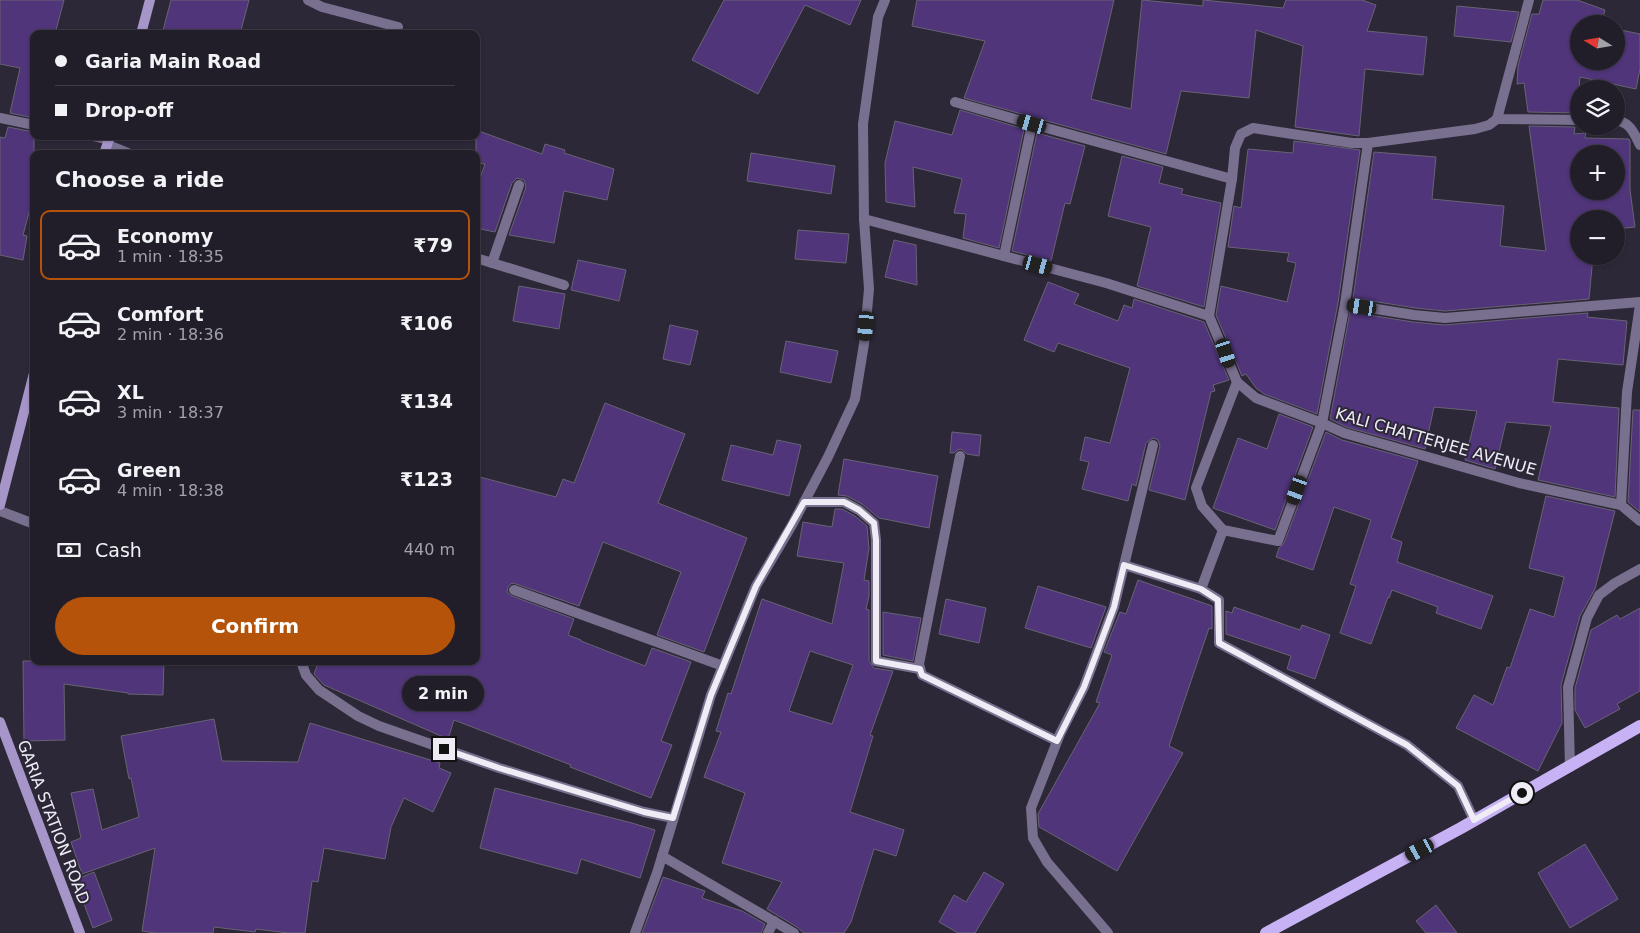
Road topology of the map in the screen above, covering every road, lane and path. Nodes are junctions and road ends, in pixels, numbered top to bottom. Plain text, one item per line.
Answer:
1 (150, 0) edge
2 (308, 0) edge
3 (885, 0) edge
4 (1529, 0) edge
5 (398, 27) dead end
6 (142, 30) edge
7 (955, 102) dead end
8 (0, 118) edge
9 (1497, 119) junction
10 (1570, 120) edge
11 (30, 123) edge
12 (1625, 123) edge
13 (1032, 124) junction
14 (1368, 143) junction
15 (108, 144) edge
16 (1640, 145) edge
17 (121, 150) edge
18 (1232, 180) junction
19 (518, 185) dead end
20 (864, 219) junction
21 (1004, 256) junction
22 (480, 259) edge
23 (492, 263) junction
24 (564, 285) dead end
25 (1345, 304) junction
26 (1640, 304) edge
27 (1209, 316) junction
28 (1238, 382) junction
29 (30, 389) edge
30 (1322, 423) junction
31 (1153, 445) dead end
32 (960, 456) dead end
33 (804, 502) junction
34 (0, 505) edge
35 (1621, 505) junction
36 (0, 511) edge
37 (1640, 521) edge
38 (30, 522) edge
39 (1224, 530) junction
40 (1124, 565) junction
41 (1640, 569) edge
42 (1201, 589) junction
43 (514, 590) dead end
44 (302, 665) edge
45 (723, 666) junction
46 (920, 669) junction
47 (0, 722) edge
48 (1640, 726) edge
49 (1057, 741) junction
50 (1570, 767) junction
51 (673, 818) junction
52 (1474, 820) junction
53 (662, 856) junction
54 (774, 921) junction
55 (80, 933) edge
56 (635, 933) edge
57 (768, 933) edge
58 (794, 933) edge
59 (1108, 933) edge
60 (1266, 933) edge

1 - 6 main road
2 - 5 street
3 - 20 street
4 - 9 street
7 - 13 street
8 - 11 street
9 - 10 street
9 - 14 street
12 - 16 street
13 - 18 street
13 - 21 street
14 - 18 street
14 - 25 street
15 - 17 street
18 - 27 street
19 - 23 street
20 - 21 street
20 - 33 street
21 - 27 street
22 - 23 street
23 - 24 street
25 - 26 street
25 - 30 street
26 - 35 street
27 - 28 street, KALI CHATTERJEE AVENUE
28 - 30 street, KALI CHATTERJEE AVENUE
28 - 39 street
29 - 34 main road
30 - 35 street, KALI CHATTERJEE AVENUE
30 - 39 street
31 - 40 street
32 - 46 street
33 - 45 street
33 - 46 street
35 - 37 street, KALI CHATTERJEE AVENUE
36 - 38 street
39 - 42 street
40 - 42 street
40 - 49 street
41 - 50 street
42 - 52 street
43 - 45 street
44 - 51 street
45 - 51 street
46 - 49 street
47 - 55 main road, GARIA STATION ROAD
48 - 50 main road
49 - 59 street
50 - 52 main road
51 - 53 street
52 - 60 main road
53 - 54 street
53 - 56 street
54 - 57 street
54 - 58 street

